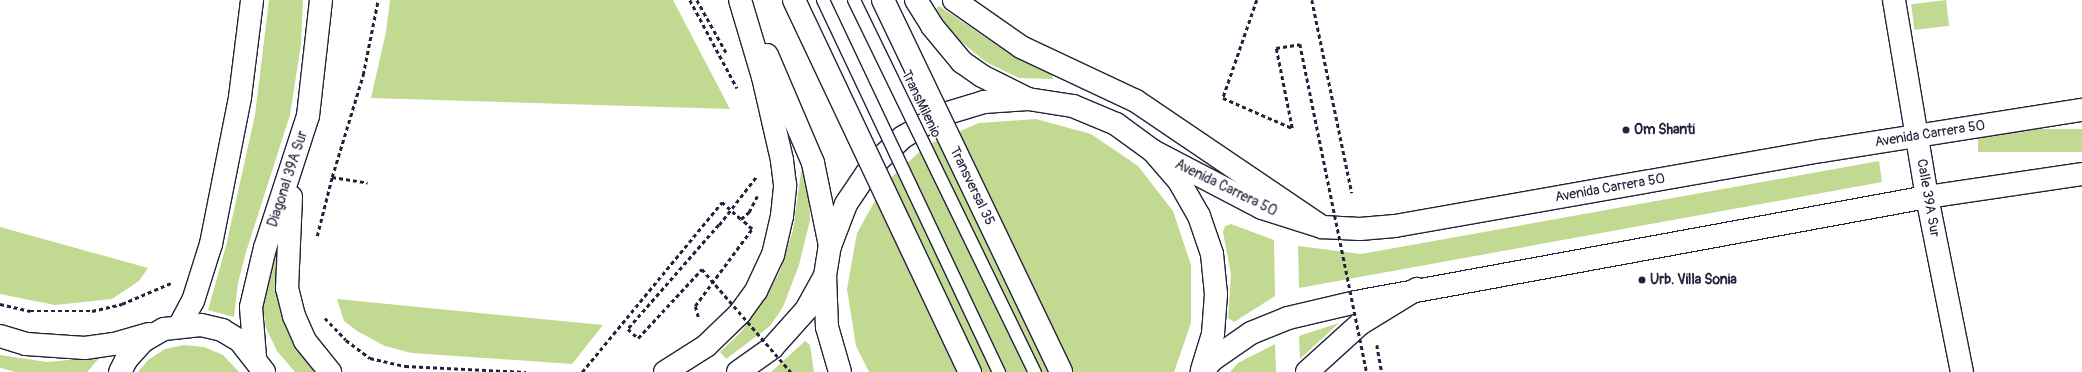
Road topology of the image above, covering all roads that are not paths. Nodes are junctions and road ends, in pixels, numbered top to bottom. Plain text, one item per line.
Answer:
1 (252, 0) edge
2 (322, 0) edge
3 (741, 0) edge
4 (794, 0) edge
5 (823, 0) edge
6 (854, 0) edge
7 (883, 0) edge
8 (916, 0) edge
9 (954, 0) edge
10 (1894, 0) edge
11 (1028, 99) junction
12 (2082, 110) edge
13 (1917, 136) junction
14 (1153, 151) junction
15 (292, 172) junction
16 (2082, 174) edge
17 (1927, 197) junction
18 (1322, 227) junction
19 (830, 246) junction
20 (825, 276) junction
21 (1417, 289) junction
22 (172, 327) junction
23 (0, 336) edge
24 (260, 364) edge
25 (120, 372) edge
26 (330, 372) edge
27 (665, 372) edge
28 (738, 372) edge
29 (840, 372) edge
30 (970, 372) edge
31 (998, 372) edge
32 (1035, 372) edge
33 (1061, 372) edge
34 (1201, 372) edge
35 (1307, 372) edge
36 (1962, 372) edge

1 - 22 main road
2 - 15 main road, Diagonal 39A Sur
3 - 19 main road
3 - 27 main road
4 - 30 main road, bridge
5 - 31 lane, bridge
6 - 32 lane, TransMilenio, bridge
7 - 33 main road, Transversal 35, bridge
8 - 11 main road
9 - 18 main road
10 - 13 main road, Calle 39A Sur
11 - 14 main road
11 - 19 main road
12 - 13 main road, Avenida Carrera 50
13 - 17 main road, Calle 39A Sur
13 - 18 main road, Avenida Carrera 50
14 - 18 main road, Avenida Carrera 50
14 - 34 main road
15 - 24 main road, Diagonal 39A Sur
15 - 26 main road
16 - 17 main road
17 - 21 main road
17 - 36 main road, Calle 39A Sur
19 - 20 main road
20 - 28 main road
20 - 29 main road
21 - 34 main road
21 - 35 main road
22 - 23 main road
22 - 24 main road
22 - 25 main road

